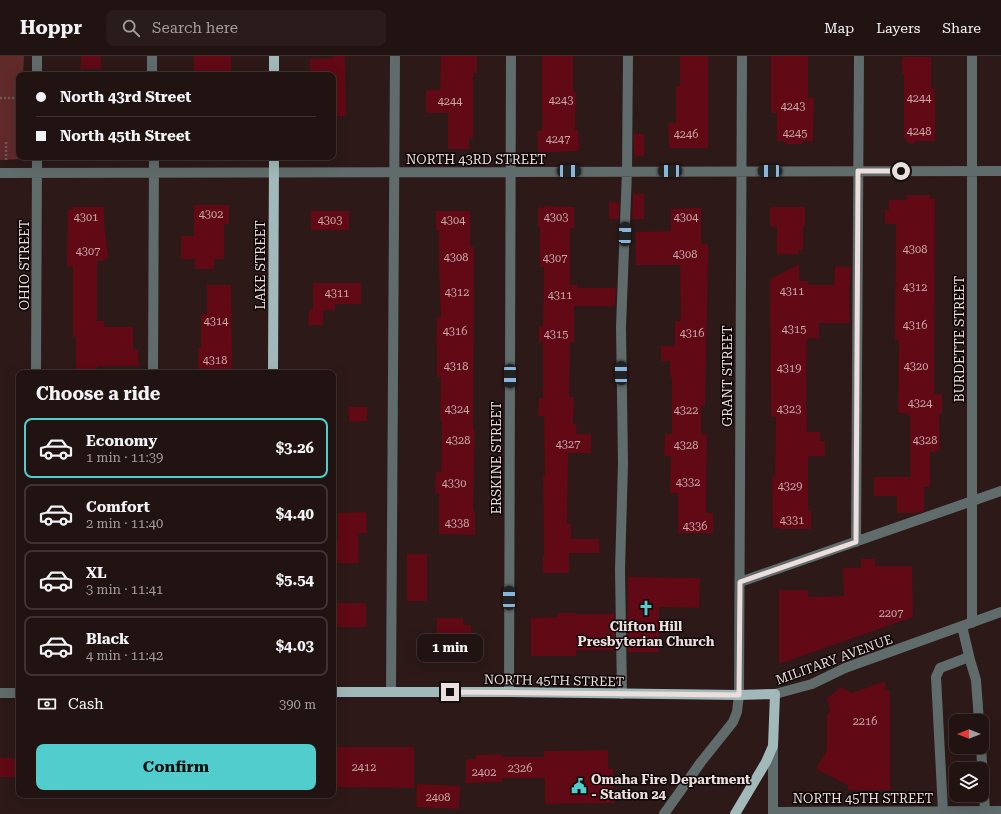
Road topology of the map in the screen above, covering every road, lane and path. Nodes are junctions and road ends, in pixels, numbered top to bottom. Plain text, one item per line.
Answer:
1 (37, 56) edge
2 (152, 56) edge
3 (274, 56) edge
4 (395, 56) edge
5 (511, 56) edge
6 (628, 56) edge
7 (742, 56) edge
8 (859, 56) edge
9 (972, 56) edge
10 (37, 72) edge
11 (152, 72) edge
12 (274, 72) edge
13 (0, 98) edge
14 (16, 98) edge
15 (6, 142) dead end
16 (6, 160) dead end
17 (37, 160) edge
18 (154, 160) edge
19 (274, 160) edge
20 (510, 171) junction
21 (627, 171) junction
22 (741, 171) junction
23 (858, 171) junction
24 (972, 171) junction
25 (1001, 171) edge
26 (395, 172) junction
27 (0, 173) edge
28 (37, 173) junction
29 (154, 173) junction
30 (274, 173) junction
31 (36, 370) edge
32 (153, 370) edge
33 (273, 370) edge
34 (1001, 491) edge
35 (972, 502) junction
36 (856, 542) junction
37 (740, 582) junction
38 (1001, 612) edge
39 (967, 624) junction
40 (969, 658) junction
41 (0, 692) edge
42 (16, 692) edge
43 (336, 692) edge
44 (391, 692) junction
45 (509, 692) junction
46 (622, 694) junction
47 (775, 694) junction
48 (739, 695) junction
49 (978, 714) edge
50 (773, 746) junction
51 (982, 754) edge
52 (943, 811) junction
53 (986, 811) junction
54 (1001, 811) edge
55 (773, 813) edge
56 (899, 813) edge
57 (664, 814) edge
58 (735, 814) edge

1 - 10 street
2 - 11 street
3 - 12 main road
4 - 26 street
5 - 20 street, ERSKINE STREET
6 - 21 street
7 - 22 street, GRANT STREET
8 - 23 street
9 - 24 street, BURDETTE STREET
13 - 14 path
15 - 16 path
17 - 28 street, OHIO STREET
18 - 29 street
19 - 30 main road, LAKE STREET
20 - 21 street, NORTH 43RD STREET
20 - 26 street, NORTH 43RD STREET
20 - 45 street, ERSKINE STREET
21 - 22 street, NORTH 43RD STREET
21 - 46 street
22 - 23 street, NORTH 43RD STREET
22 - 37 street, GRANT STREET
23 - 24 street, NORTH 43RD STREET
23 - 36 street
24 - 25 street, NORTH 43RD STREET
24 - 35 street, BURDETTE STREET
26 - 30 street, NORTH 43RD STREET
26 - 44 street
27 - 28 street, NORTH 43RD STREET
28 - 29 street, NORTH 43RD STREET
28 - 31 street, OHIO STREET
29 - 30 street, NORTH 43RD STREET
29 - 32 street
30 - 33 main road, LAKE STREET
34 - 35 street
35 - 36 street
35 - 39 street, BURDETTE STREET
36 - 37 street
37 - 48 street, GRANT STREET
38 - 39 street, MILITARY AVENUE
39 - 40 street, BURDETTE STREET
39 - 47 street, MILITARY AVENUE
40 - 49 street, BURDETTE STREET
40 - 52 street
41 - 42 street
43 - 44 main road, NORTH 45TH STREET
44 - 45 main road, NORTH 45TH STREET
45 - 46 main road, NORTH 45TH STREET
46 - 48 main road, NORTH 45TH STREET
47 - 48 main road, NORTH 45TH STREET
47 - 50 main road, MILITARY AVENUE
48 - 57 street, GRANT STREET
50 - 55 street
50 - 58 main road, MILITARY AVENUE
51 - 53 street
52 - 53 street, NORTH 45TH STREET
52 - 56 street, NORTH 45TH STREET
53 - 54 street, NORTH 45TH STREET
55 - 56 street, NORTH 45TH STREET

